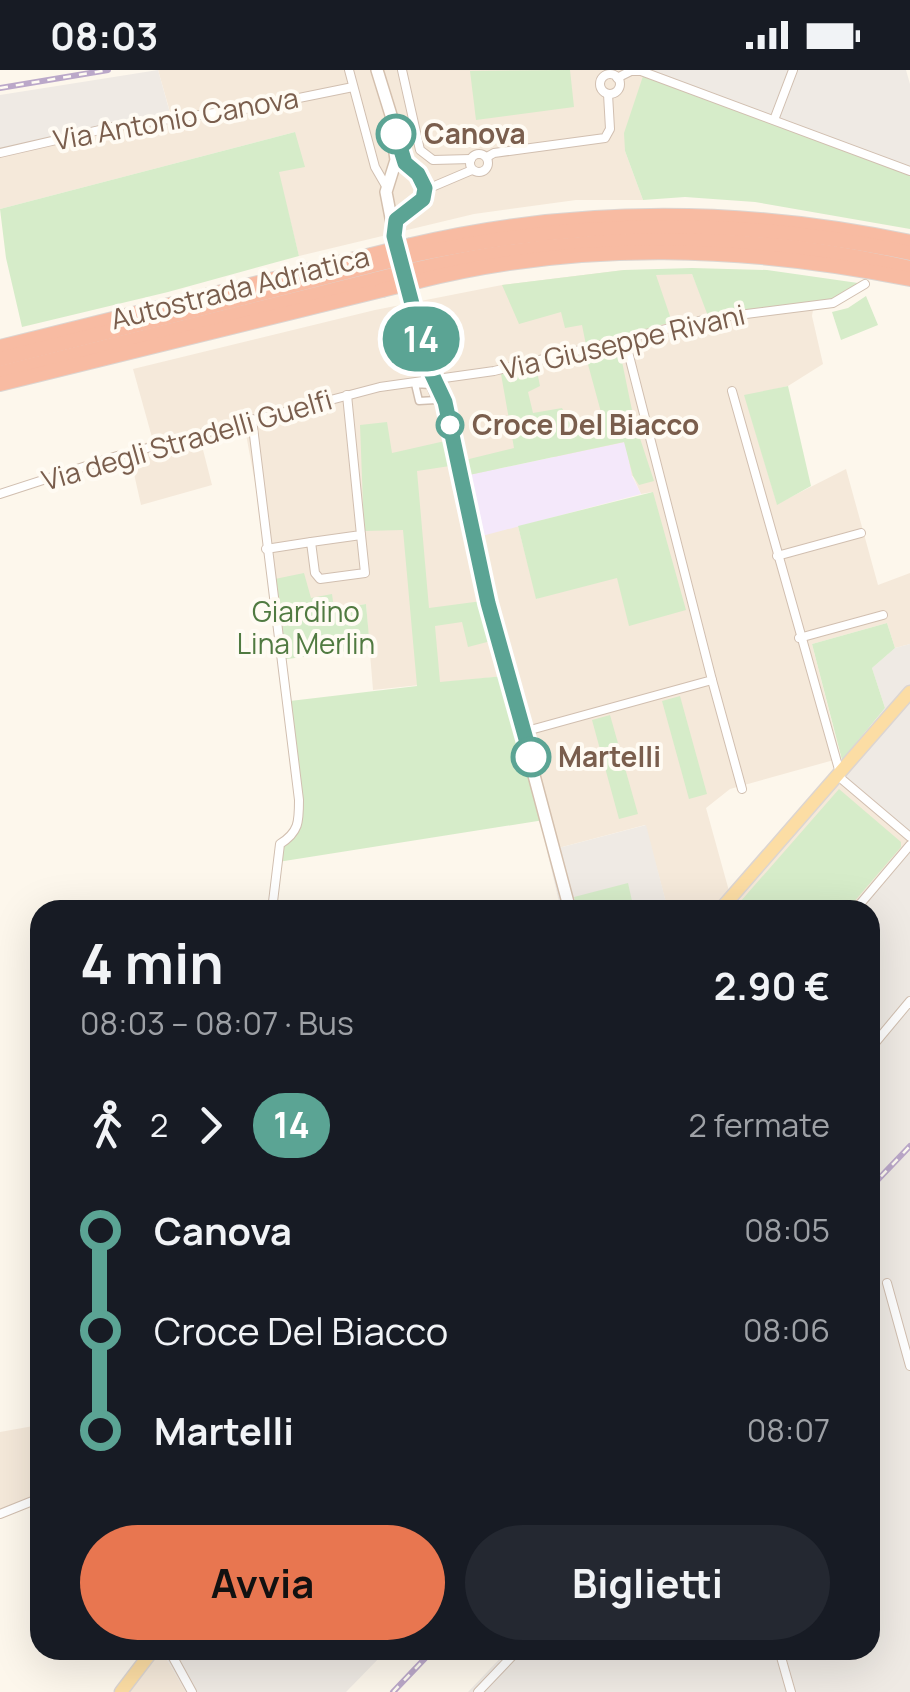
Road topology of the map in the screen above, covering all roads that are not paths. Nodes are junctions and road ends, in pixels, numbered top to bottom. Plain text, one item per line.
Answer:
1 (349, 70) edge
2 (378, 70) edge
3 (402, 70) edge
4 (793, 70) edge
5 (605, 72) edge
6 (617, 78) junction
7 (353, 86) junction
8 (608, 94) junction
9 (774, 120) junction
10 (391, 123) junction
11 (0, 153) edge
12 (487, 157) junction
13 (472, 164) junction
14 (410, 169) junction
15 (908, 171) edge
16 (390, 178) junction
17 (422, 178) junction
18 (441, 183) junction
19 (424, 195) junction
20 (389, 200) junction
21 (410, 208) junction
22 (393, 228) junction
23 (910, 239) edge
24 (910, 253) edge
25 (415, 263) junction
26 (910, 268) edge
27 (376, 272) junction
28 (910, 282) edge
29 (865, 284) dead end
30 (625, 340) junction
31 (0, 347) edge
32 (0, 358) edge
33 (0, 373) edge
34 (434, 380) junction
35 (0, 384) edge
36 (732, 391) dead end
37 (347, 395) junction
38 (252, 419) junction
39 (0, 494) edge
40 (860, 533) dead end
41 (361, 536) junction
42 (311, 542) junction
43 (266, 549) junction
44 (777, 556) junction
45 (883, 615) dead end
46 (799, 638) junction
47 (712, 680) junction
48 (910, 692) edge
49 (524, 732) junction
50 (838, 774) junction
51 (742, 789) dead end
52 (910, 838) edge
53 (910, 845) edge
54 (273, 900) edge
55 (567, 900) edge
56 (729, 900) edge
57 (863, 900) edge
58 (910, 1000) edge
59 (880, 1037) edge
60 (888, 1284) dead end
61 (910, 1366) edge
62 (30, 1502) edge
63 (0, 1514) edge
64 (145, 1660) edge
65 (174, 1660) edge
66 (508, 1660) edge
67 (782, 1660) edge
68 (121, 1692) edge
69 (192, 1692) edge
70 (478, 1692) edge
71 (791, 1692) edge

1 - 7 street
2 - 10 main road
3 - 13 street
4 - 9 street
5 - 6 street
5 - 8 street
6 - 8 street
6 - 9 street
7 - 11 street, Via Antonio Canova
7 - 16 street
8 - 12 street
9 - 15 street
10 - 14 main road
10 - 16 main road
12 - 13 street
12 - 13 street
13 - 18 street
14 - 16 main road
14 - 17 main road
16 - 20 main road
17 - 18 street
17 - 19 main road
18 - 19 street
19 - 21 main road
20 - 21 main road
20 - 22 main road
21 - 22 main road
22 - 34 main road
23 - 25 highway
24 - 25 highway, Autostrada Adriatica
25 - 26 highway, Autostrada Adriatica
25 - 27 highway, bridge
25 - 27 highway, Autostrada Adriatica, bridge
25 - 28 highway
27 - 31 highway
27 - 32 highway, Autostrada Adriatica
27 - 33 highway, Autostrada Adriatica
27 - 35 highway
29 - 30 street, Via Giuseppe Rivani
30 - 34 street, Via Giuseppe Rivani
30 - 47 street
34 - 37 street, Via degli Stradelli Guelfi
34 - 49 main road
36 - 44 street
37 - 38 street, Via degli Stradelli Guelfi
37 - 41 street
38 - 39 street, Via degli Stradelli Guelfi
38 - 43 street
40 - 44 street
41 - 42 street
41 - 42 street
42 - 43 street
43 - 54 street
44 - 46 street
45 - 46 street
46 - 50 street
47 - 49 street
47 - 51 street
48 - 50 main road
49 - 55 main road
50 - 52 street
50 - 56 main road
53 - 57 street
58 - 59 street
60 - 61 street
62 - 63 street
64 - 68 main road
65 - 69 street
66 - 70 street
67 - 71 street

